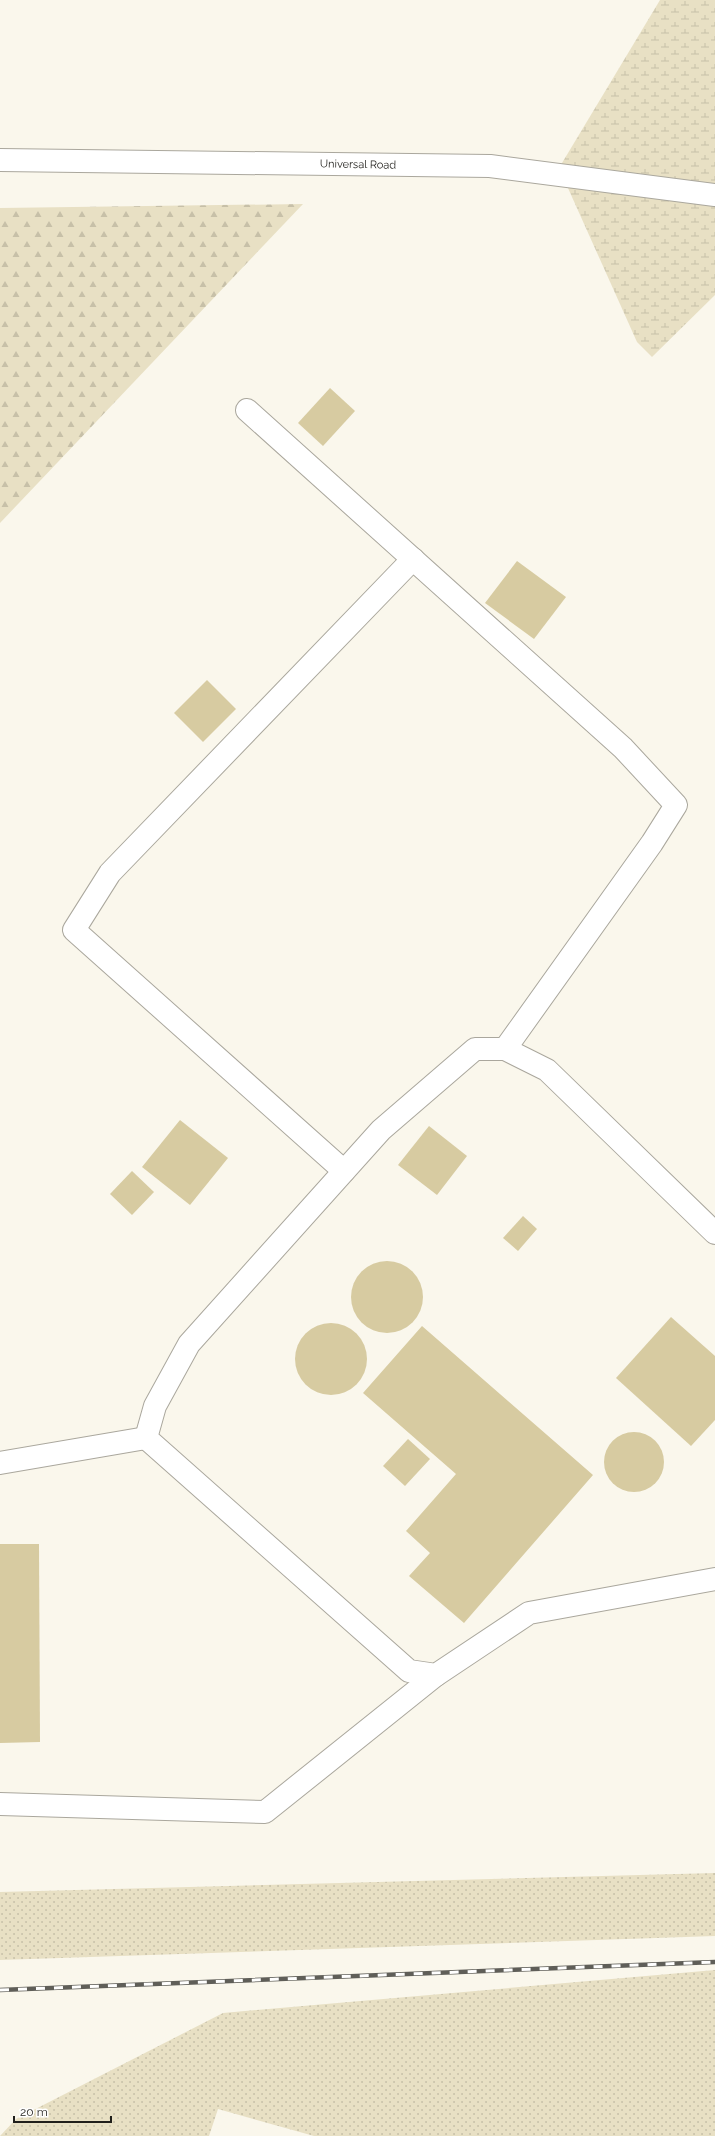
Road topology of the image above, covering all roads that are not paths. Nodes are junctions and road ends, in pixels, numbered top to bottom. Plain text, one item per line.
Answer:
1 (0, 160) edge
2 (715, 195) edge
3 (247, 410) dead end
4 (413, 559) junction
5 (506, 1049) junction
6 (344, 1171) junction
7 (715, 1233) edge
8 (146, 1438) junction
9 (0, 1463) edge
10 (715, 1579) edge
11 (436, 1675) junction
12 (0, 1804) edge

1 - 2 street, Universal Road
3 - 4 street
4 - 5 street
4 - 6 street
5 - 6 street
5 - 7 street
6 - 8 street
8 - 9 street
8 - 11 street
10 - 11 street
11 - 12 street

